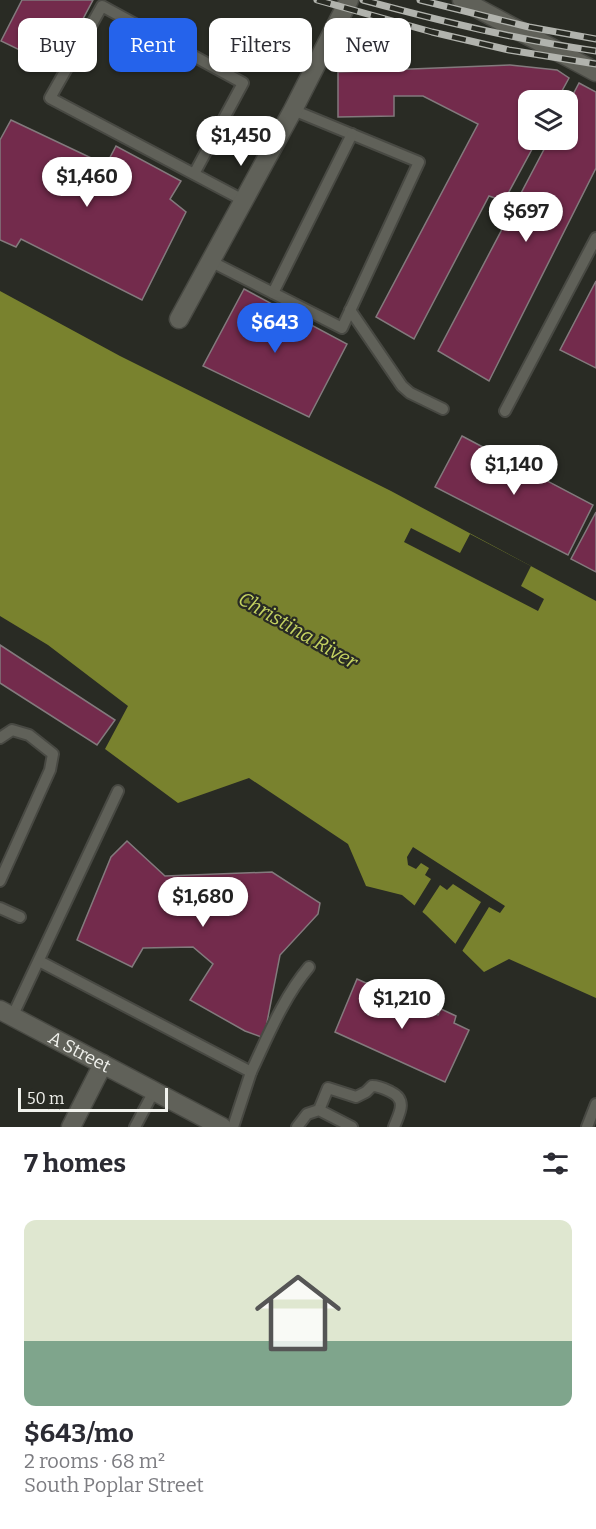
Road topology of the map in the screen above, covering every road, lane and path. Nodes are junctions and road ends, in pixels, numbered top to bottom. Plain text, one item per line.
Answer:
1 (349, 0) edge
2 (462, 0) edge
3 (596, 72) edge
4 (293, 110) junction
5 (352, 134) junction
6 (194, 174) junction
7 (243, 200) junction
8 (596, 238) edge
9 (210, 261) junction
10 (273, 293) junction
11 (350, 310) junction
12 (179, 319) dead end
13 (443, 409) dead end
14 (505, 411) dead end
15 (0, 738) edge
16 (118, 791) dead end
17 (0, 881) edge
18 (0, 908) edge
19 (20, 917) dead end
20 (39, 961) junction
21 (309, 967) dead end
22 (6, 1013) edge
23 (103, 1064) junction
24 (251, 1072) junction
25 (154, 1091) junction
26 (596, 1104) edge
27 (319, 1110) junction
28 (71, 1127) edge
29 (135, 1127) edge
30 (222, 1127) edge
31 (233, 1127) edge
32 (297, 1127) edge
33 (352, 1127) edge
34 (394, 1127) edge
35 (587, 1127) edge

1 - 4 street
2 - 3 street
4 - 5 lane
4 - 7 street
5 - 10 lane
5 - 11 lane
6 - 6 lane
6 - 7 lane
7 - 9 street
8 - 14 lane
9 - 10 lane
9 - 12 street
10 - 11 lane
11 - 13 lane
15 - 17 lane
16 - 20 lane
18 - 19 lane
20 - 22 lane
20 - 24 lane
21 - 24 lane
22 - 23 street, A Street
23 - 25 street, A Street
23 - 28 street
24 - 31 lane
25 - 29 lane
25 - 30 street, A Street
26 - 35 lane
27 - 32 lane
27 - 33 lane
27 - 34 lane

